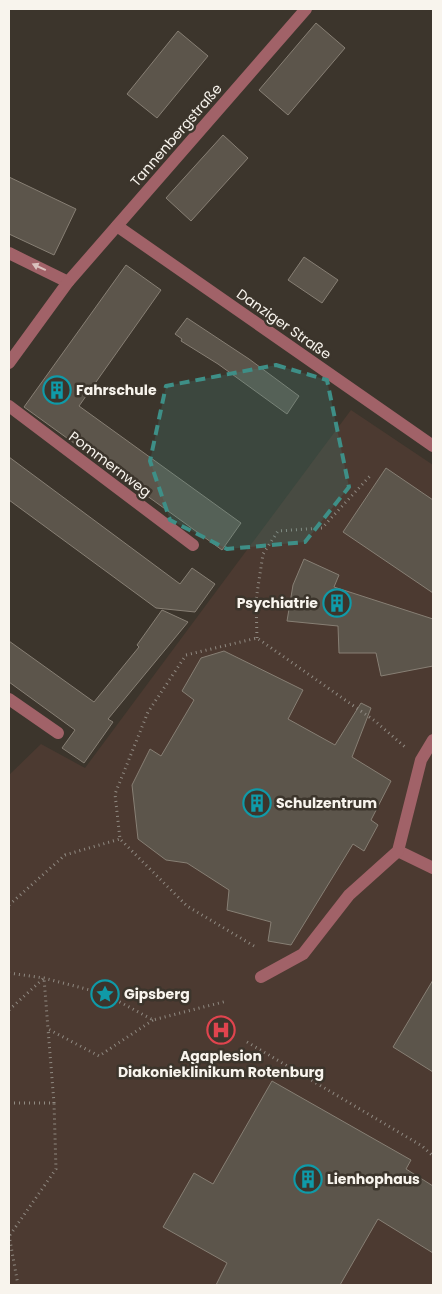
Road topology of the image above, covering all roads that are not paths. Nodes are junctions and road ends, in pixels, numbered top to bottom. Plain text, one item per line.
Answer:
1 (306, 9) edge
2 (117, 226) junction
3 (9, 253) edge
4 (68, 282) junction
5 (9, 362) edge
6 (9, 406) edge
7 (433, 446) edge
8 (193, 545) dead end
9 (9, 699) edge
10 (58, 732) dead end
11 (433, 740) edge
12 (398, 851) junction
13 (433, 868) edge
14 (262, 977) dead end

1 - 2 street, Tannenbergstraße
2 - 4 street, Tannenbergstraße
2 - 7 street, Danziger Straße
4 -> 3 street
4 - 5 street, Tannenbergstraße
6 - 8 street, Pommernweg
9 - 10 street
11 - 12 street
12 - 13 street
12 - 14 street

